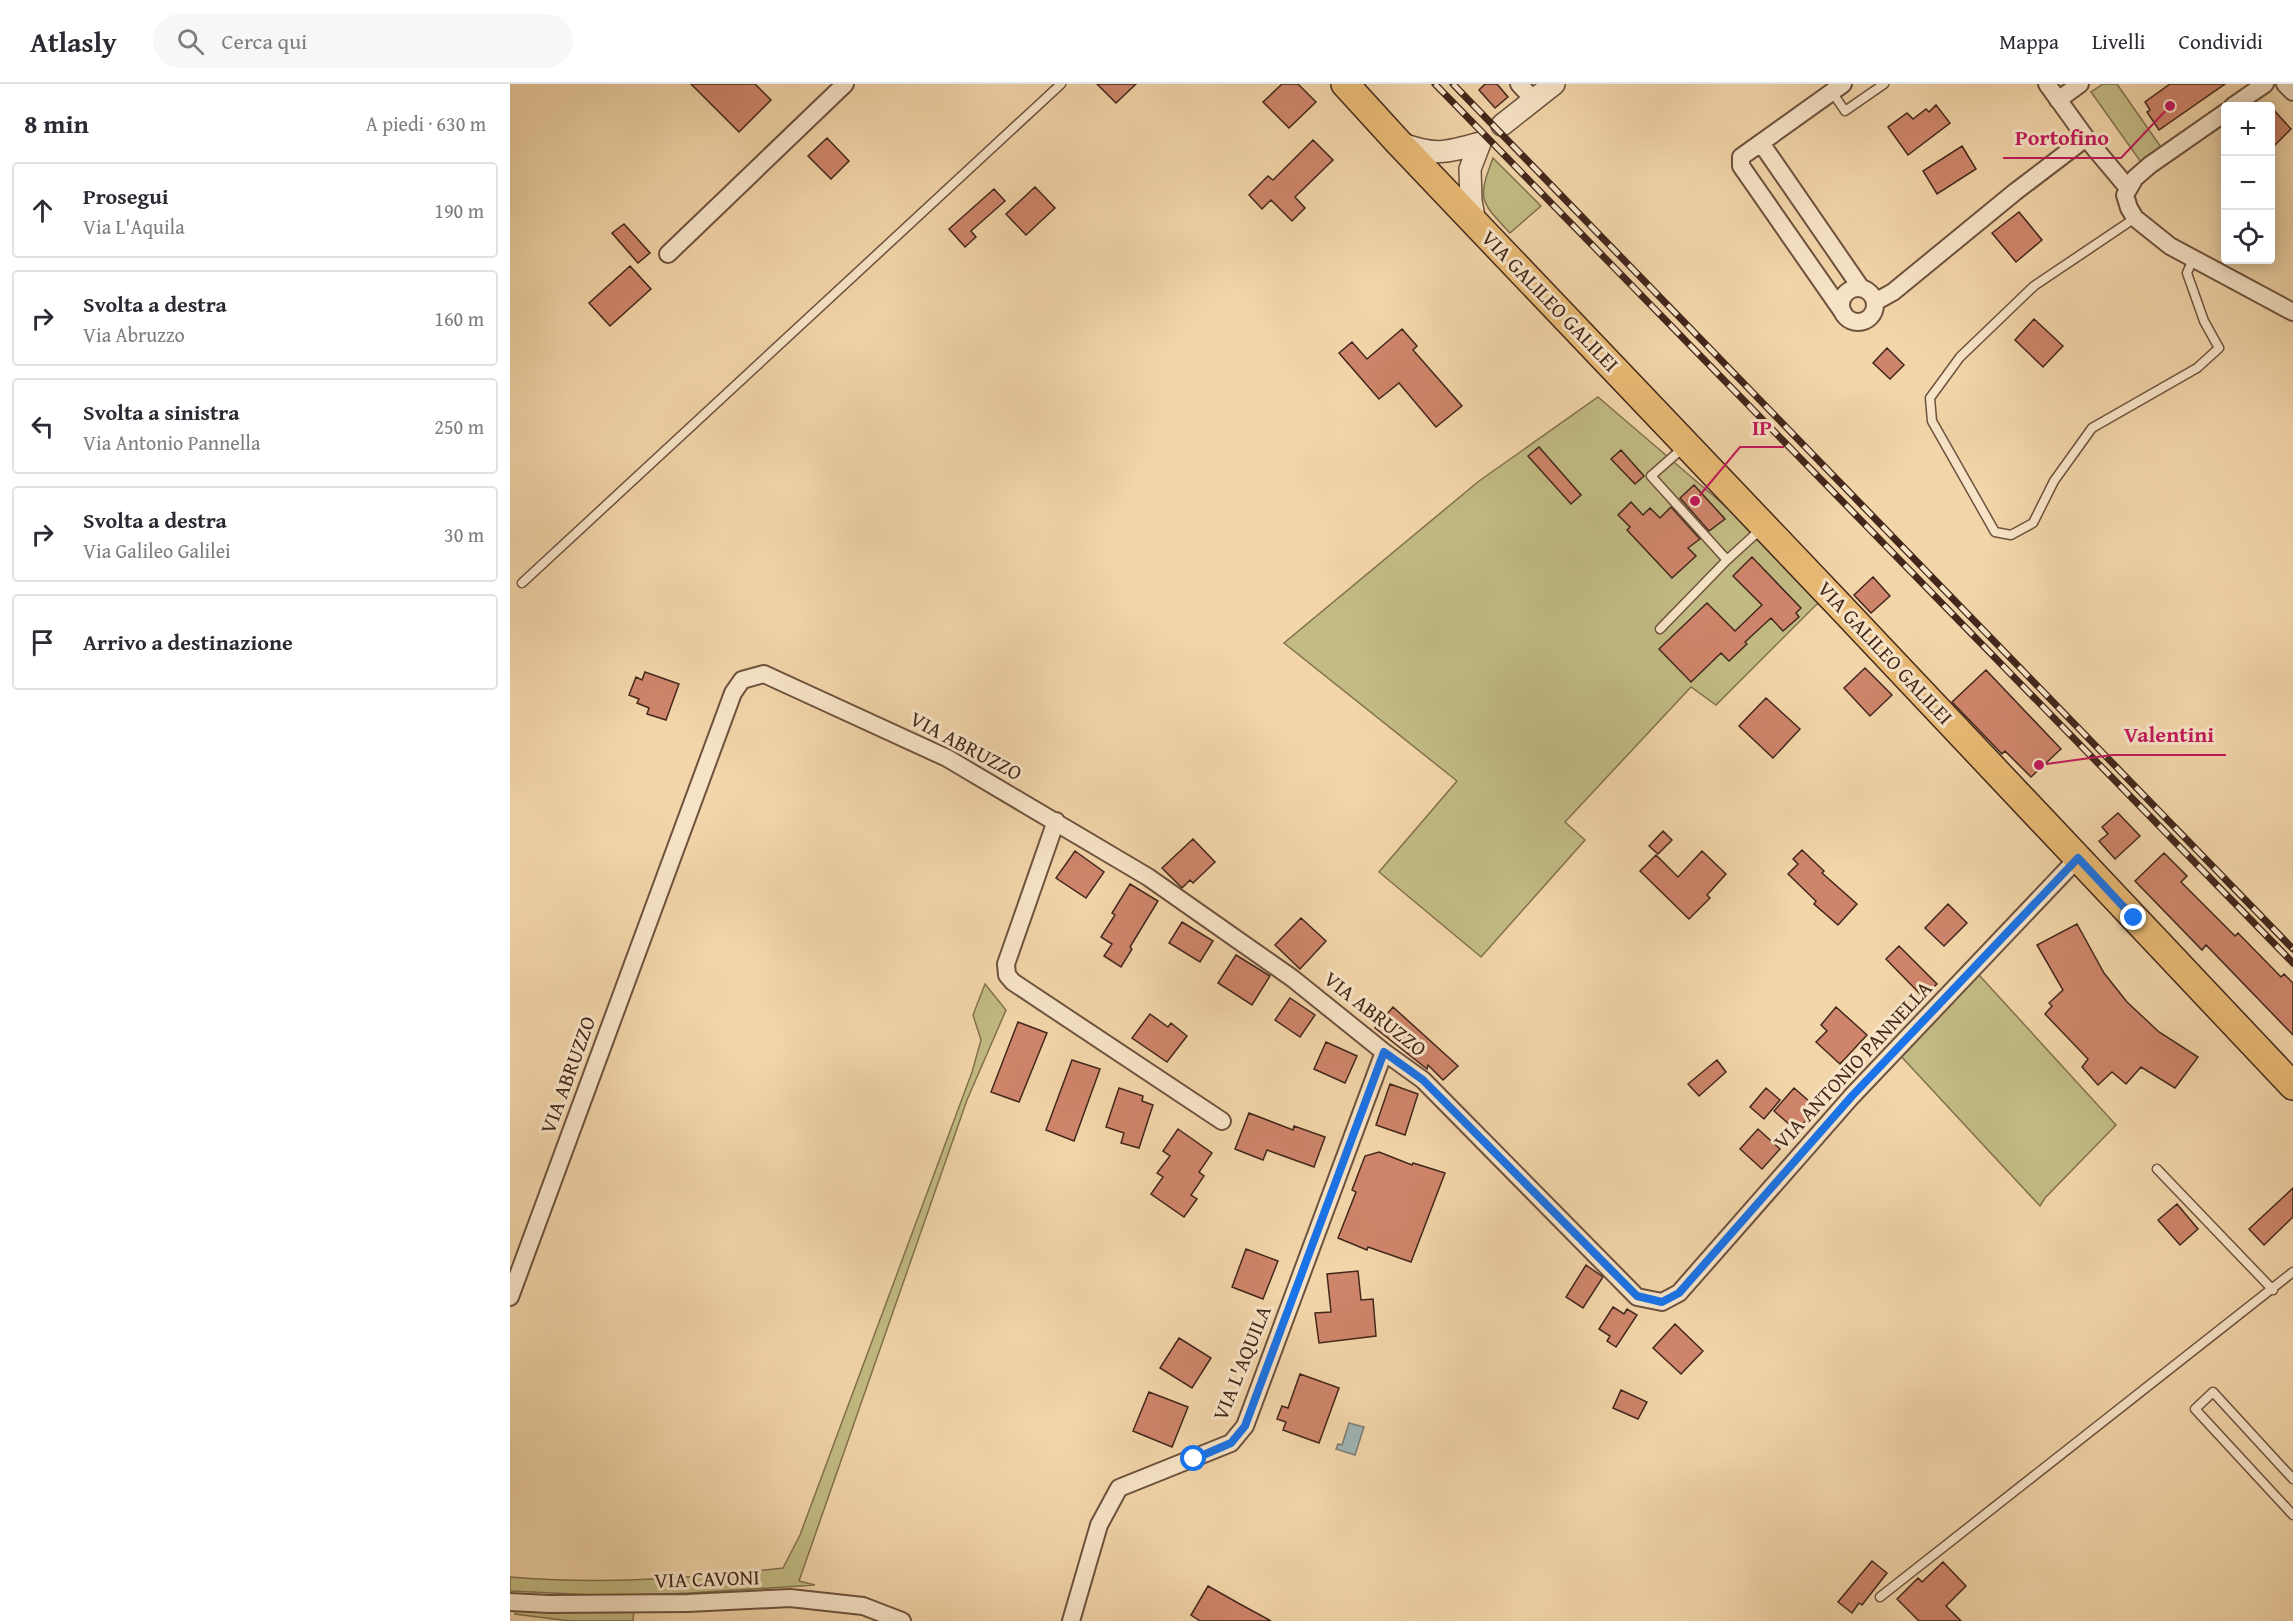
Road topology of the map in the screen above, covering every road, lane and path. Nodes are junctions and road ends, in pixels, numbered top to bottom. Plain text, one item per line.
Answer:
1 (845, 84) edge
2 (1061, 84) edge
3 (1345, 84) edge
4 (1519, 84) edge
5 (1554, 84) edge
6 (1884, 84) edge
7 (2047, 84) edge
8 (2080, 84) edge
9 (2265, 84) edge
10 (2285, 84) edge
11 (1838, 88) edge
12 (2293, 92) edge
13 (1534, 100) junction
14 (2058, 100) junction
15 (2239, 102) edge
16 (2221, 115) edge
17 (1502, 125) dead end
18 (2086, 138) junction
19 (1398, 142) junction
20 (1761, 143) junction
21 (1454, 151) junction
22 (1470, 169) junction
23 (1436, 180) junction
24 (2128, 188) junction
25 (2135, 218) junction
26 (1475, 222) junction
27 (668, 254) dead end
28 (2193, 259) junction
29 (1861, 288) junction
30 (1875, 302) junction
31 (2293, 312) edge
32 (1844, 314) junction
33 (1686, 444) junction
34 (1764, 526) junction
35 (1727, 560) junction
36 (522, 583) dead end
37 (1660, 629) dead end
38 (1056, 821) junction
39 (2078, 858) junction
40 (1384, 1052) junction
41 (2293, 1086) edge
42 (1222, 1121) dead end
43 (2157, 1169) dead end
44 (2293, 1272) edge
45 (2273, 1290) junction
46 (510, 1297) edge
47 (1662, 1302) joint
48 (2293, 1479) edge
49 (2291, 1509) edge
50 (1880, 1597) dead end
51 (510, 1602) edge
52 (902, 1621) edge
53 (1071, 1621) edge

1 - 27 street
2 - 36 lane
3 - 19 main road
4 - 13 street
5 - 13 street
6 - 11 lane
7 - 14 street
8 - 14 street
9 - 15 street
10 - 12 street
11 - 20 street
13 - 17 street
14 - 18 street
16 - 24 street
18 - 24 street
18 - 30 street
19 - 21 street
19 - 23 main road, VIA GALILEO GALILEI
20 - 29 street
20 - 32 street
21 - 22 street
21 - 23 street
22 - 23 street
22 - 26 street
23 - 26 main road, VIA GALILEO GALILEI
24 - 25 street
25 - 28 street
25 - 28 lane
26 - 33 main road, VIA GALILEO GALILEI
28 - 31 street
29 - 30 street
29 - 32 street
30 - 32 street
33 - 34 main road, VIA GALILEO GALILEI
33 - 35 lane
34 - 35 lane
34 - 39 main road, VIA GALILEO GALILEI
35 - 37 lane
38 - 40 street, VIA ABRUZZO
38 - 42 street
38 - 46 street, VIA ABRUZZO
39 - 41 main road, VIA GALILEO GALILEI
39 - 47 street, VIA ANTONIO PANNELLA
40 - 47 street, VIA ABRUZZO
40 - 53 street, VIA L'AQUILA
43 - 45 lane
44 - 45 lane
45 - 50 lane
48 - 49 lane
51 - 52 street, VIA CAVONI

